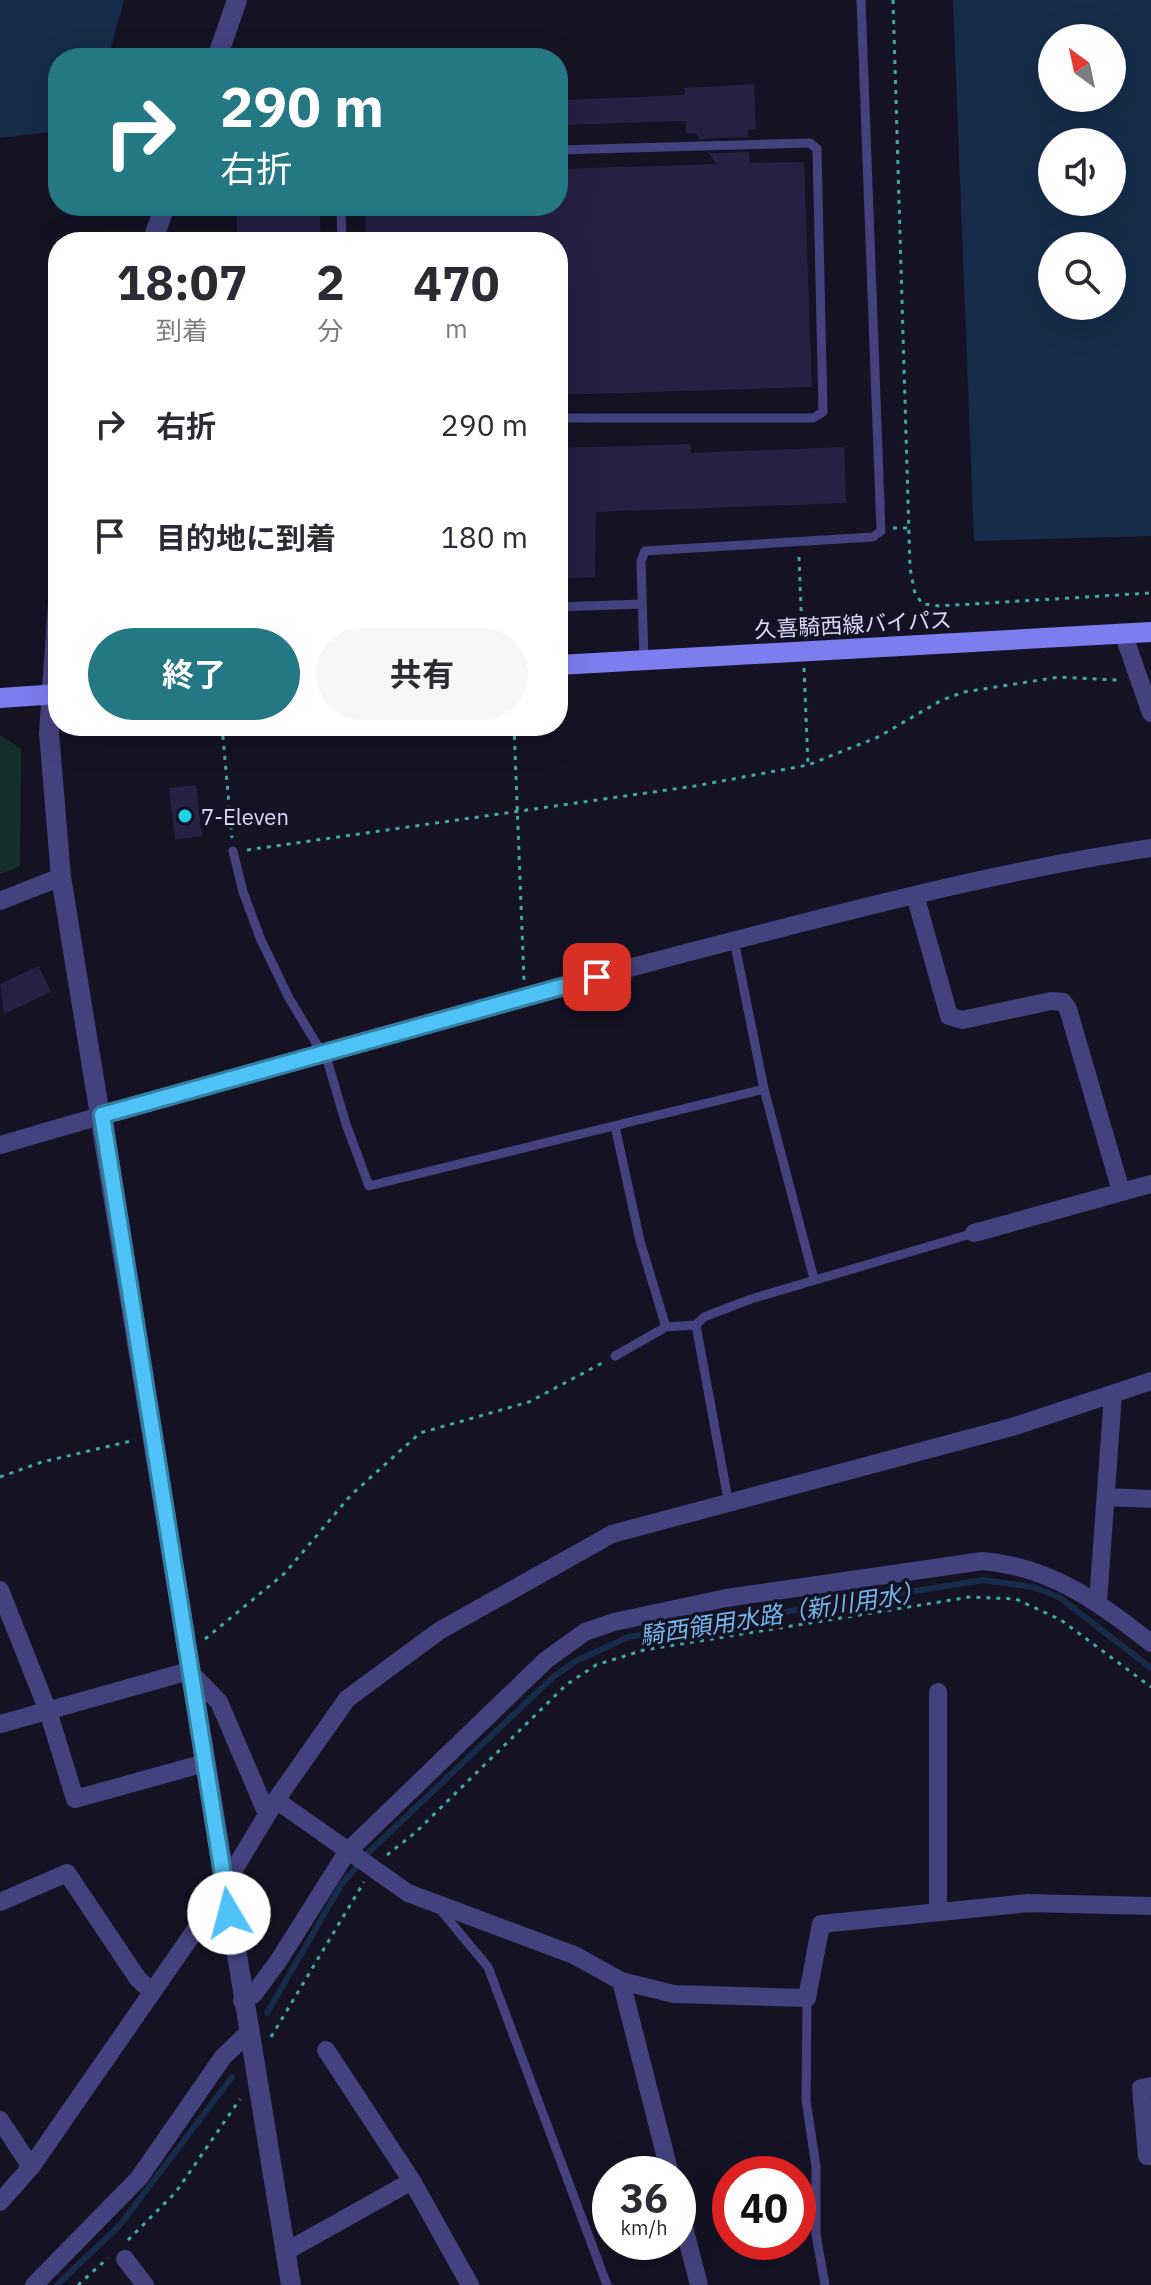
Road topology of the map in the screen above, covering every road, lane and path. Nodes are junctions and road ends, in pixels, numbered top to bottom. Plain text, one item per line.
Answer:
1 (237, 0) edge
2 (861, 0) edge
3 (893, 0) edge
4 (220, 48) edge
5 (568, 150) edge
6 (568, 418) edge
7 (1151, 593) edge
8 (641, 604) junction
9 (568, 607) edge
10 (1151, 632) edge
11 (1123, 633) junction
12 (644, 660) junction
13 (568, 664) edge
14 (1140, 680) junction
15 (48, 694) edge
16 (0, 698) edge
17 (1151, 713) edge
18 (54, 736) edge
19 (223, 736) edge
20 (514, 736) edge
21 (517, 812) junction
22 (1151, 848) edge
23 (233, 851) junction
24 (61, 877) junction
25 (915, 895) junction
26 (0, 901) edge
27 (734, 940) junction
28 (526, 995) junction
29 (322, 1053) junction
30 (764, 1089) junction
31 (102, 1115) junction
32 (615, 1126) junction
33 (0, 1145) edge
34 (1151, 1184) edge
35 (1121, 1191) junction
36 (974, 1233) joint
37 (814, 1279) junction
38 (696, 1325) junction
39 (666, 1327) junction
40 (615, 1356) joint
41 (1151, 1381) edge
42 (1113, 1394) junction
43 (151, 1436) junction
44 (0, 1477) edge
45 (1107, 1497) junction
46 (1151, 1499) edge
47 (729, 1505) junction
48 (0, 1590) edge
49 (1098, 1602) junction
50 (1151, 1643) edge
51 (188, 1663) junction
52 (1151, 1687) edge
53 (938, 1692) dead end
54 (48, 1711) junction
55 (0, 1724) edge
56 (205, 1763) junction
57 (271, 1807) junction
58 (347, 1852) junction
59 (377, 1861) junction
60 (225, 1884) junction
61 (362, 1884) dead end
62 (0, 1902) edge
63 (436, 1904) junction
64 (1151, 1906) edge
65 (938, 1911) junction
66 (621, 1981) junction
67 (151, 1991) junction
68 (807, 1998) junction
69 (242, 2001) junction
70 (247, 2034) junction
71 (267, 2042) dead end
72 (326, 2050) dead end
73 (1151, 2086) edge
74 (247, 2095) dead end
75 (0, 2120) edge
76 (665, 2156) edge
77 (1151, 2156) edge
78 (31, 2167) junction
79 (412, 2181) junction
80 (0, 2202) edge
81 (124, 2250) junction
82 (285, 2252) junction
83 (693, 2260) edge
84 (34, 2285) edge
85 (78, 2285) edge
86 (145, 2285) edge
87 (291, 2285) edge
88 (470, 2285) edge
89 (607, 2285) edge
90 (699, 2285) edge
91 (825, 2285) edge

1 - 4 street
2 - 8 lane
3 - 7 path
5 - 6 lane
8 - 9 lane
8 - 12 lane
10 - 11 main road, 久喜騎西線バイパス
11 - 12 main road, 久喜騎西線バイパス
11 - 14 street
12 - 13 main road, 久喜騎西線バイパス
14 - 17 street
14 - 21 path
15 - 16 main road
18 - 24 street
19 - 23 path
20 - 21 path
21 - 23 path
21 - 28 path
22 - 25 street
23 - 29 lane
24 - 26 street
24 - 31 street
25 - 27 street
25 - 35 street
27 - 28 street
27 - 30 lane
28 - 29 street
29 - 31 street
29 - 32 lane
30 - 32 lane
30 - 37 lane
31 - 33 street
31 - 43 street
32 - 39 lane
34 - 35 street
35 - 36 street
36 - 37 lane
37 - 38 lane
38 - 39 lane
38 - 47 lane
39 - 40 lane
40 - 51 path
41 - 42 street
42 - 45 street
42 - 47 street
43 - 44 path
43 - 51 street
45 - 46 street
45 - 49 street
47 - 57 street
48 - 54 street
49 - 50 street
49 - 58 street
51 - 54 street
51 - 56 street
51 - 57 street
52 - 59 path
53 - 65 street
54 - 55 street
54 - 56 street
56 - 60 street
57 - 58 street
57 - 60 street
58 - 59 street
58 - 69 street
59 - 63 street
60 - 67 street
60 - 69 street
61 - 71 path
62 - 67 street
63 - 66 street
63 - 89 lane
64 - 65 street
65 - 68 street
66 - 68 street
66 - 76 street
67 - 78 street
68 - 91 lane
69 - 70 street
70 - 82 street
70 - 84 street
72 - 79 street
73 - 77 street
74 - 81 path
75 - 78 street
78 - 80 street
79 - 82 street
79 - 88 street
81 - 85 path
81 - 86 street
82 - 87 street
83 - 90 street

